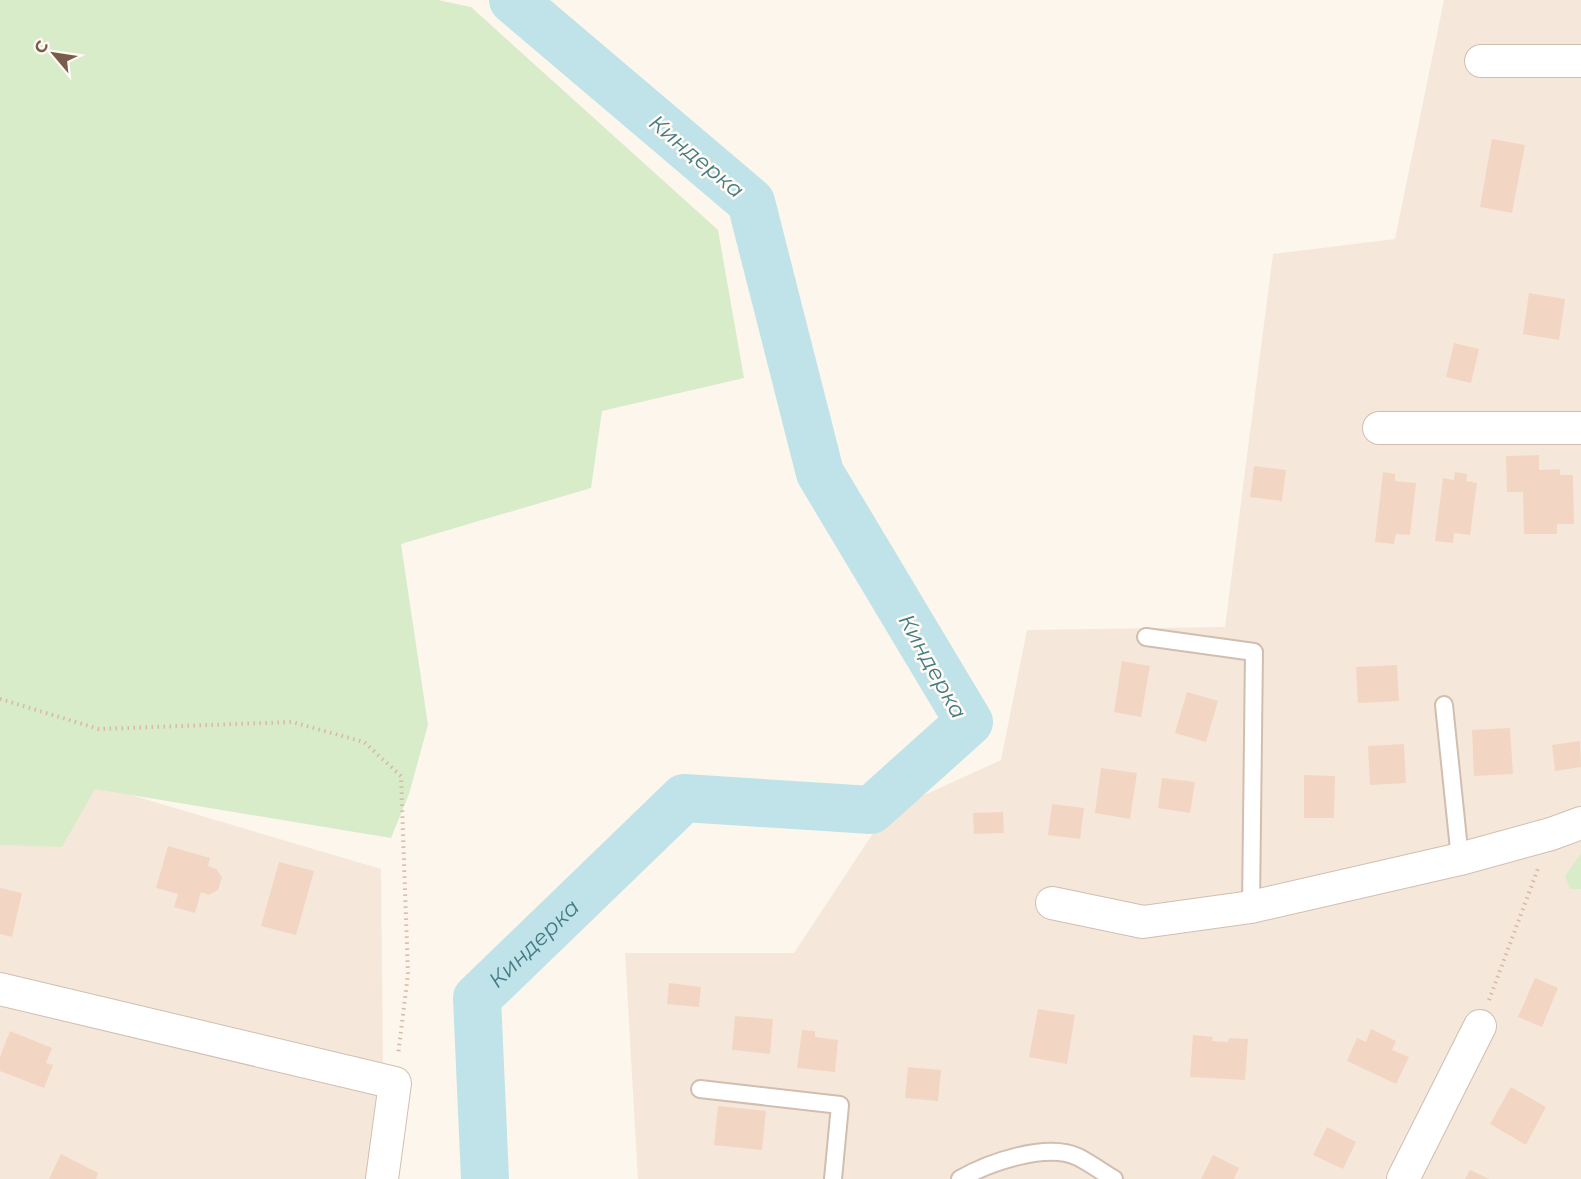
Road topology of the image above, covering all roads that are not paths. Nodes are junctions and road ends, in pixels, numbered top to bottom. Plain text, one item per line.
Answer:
1 (1481, 61) dead end
2 (1581, 61) edge
3 (1379, 428) dead end
4 (1581, 428) edge
5 (1146, 637) dead end
6 (1444, 705) dead end
7 (1581, 823) edge
8 (1460, 859) junction
9 (1052, 903) dead end
10 (1251, 907) junction
11 (0, 989) edge
12 (1480, 1026) road end
13 (700, 1089) dead end
14 (382, 1179) edge
15 (833, 1179) edge
16 (960, 1179) edge
17 (1114, 1179) edge
18 (1403, 1179) edge

1 - 2 street
3 - 4 street
5 - 10 lane
6 - 8 lane
7 - 8 street
8 - 10 street
9 - 10 street
11 - 14 street
12 - 18 street
13 - 15 lane
16 - 17 lane

